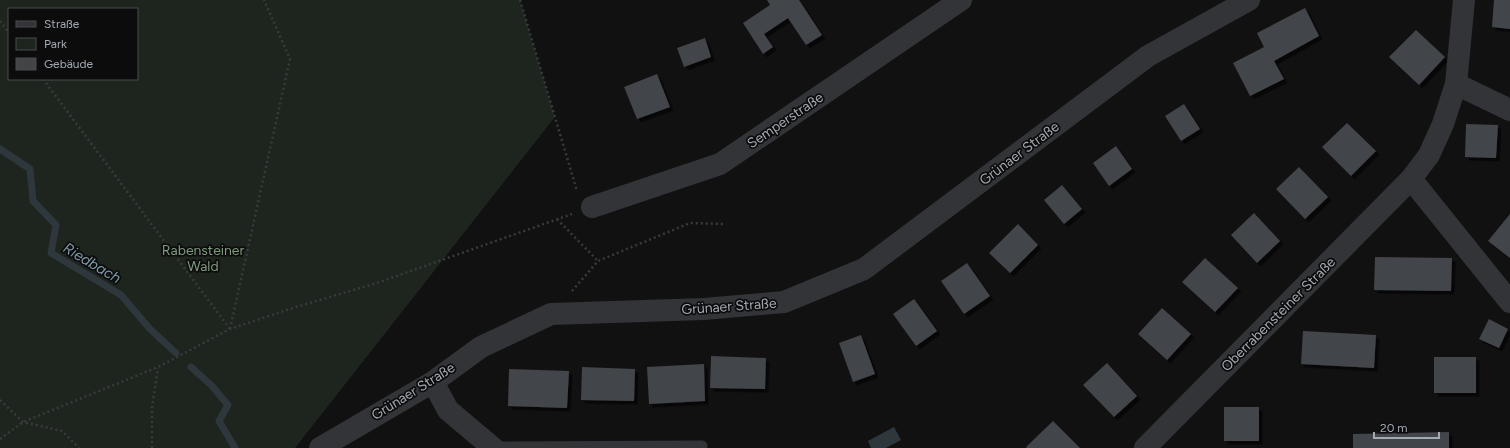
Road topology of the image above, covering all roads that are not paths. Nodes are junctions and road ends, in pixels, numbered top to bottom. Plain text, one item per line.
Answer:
1 (961, 0) edge
2 (1249, 0) edge
3 (1464, 0) edge
4 (1456, 84) junction
5 (1510, 110) edge
6 (1411, 179) junction
7 (585, 199) road end
8 (1510, 302) edge
9 (433, 382) junction
10 (702, 446) dead end
11 (492, 447) edge
12 (320, 448) edge
13 (1145, 448) edge

1 - 7 street, Semperstraße
2 - 9 street, Grünaer Straße
3 - 4 street, Oberrabensteiner Straße
4 - 5 street
4 - 6 street, Oberrabensteiner Straße
6 - 8 street
6 - 13 street, Oberrabensteiner Straße
9 - 11 street
9 - 12 street, Grünaer Straße
10 - 11 lane

